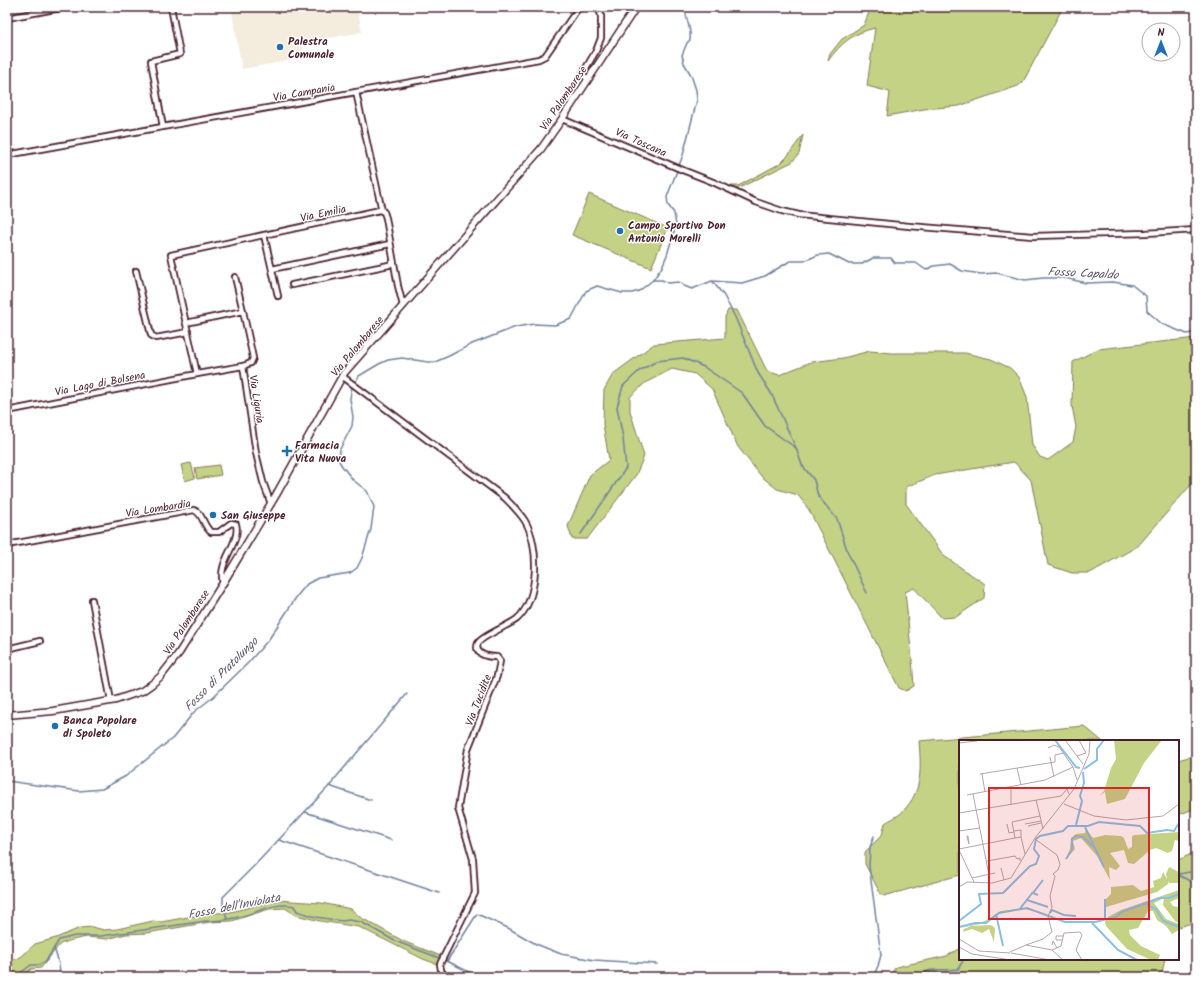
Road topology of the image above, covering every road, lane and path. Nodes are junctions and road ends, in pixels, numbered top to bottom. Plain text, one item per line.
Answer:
1 (66, 7) edge
2 (171, 7) edge
3 (579, 7) edge
4 (598, 7) edge
5 (636, 7) edge
6 (7, 18) edge
7 (588, 79) junction
8 (356, 92) junction
9 (562, 118) junction
10 (163, 127) junction
11 (7, 155) edge
12 (382, 211) junction
13 (1196, 230) edge
14 (264, 235) junction
15 (390, 244) junction
16 (394, 262) junction
17 (272, 269) junction
18 (136, 270) dead end
19 (235, 277) dead end
20 (292, 285) dead end
21 (278, 296) dead end
22 (403, 306) junction
23 (243, 311) junction
24 (186, 323) junction
25 (188, 332) junction
26 (243, 366) junction
27 (197, 374) junction
28 (342, 376) junction
29 (7, 411) edge
30 (271, 504) junction
31 (7, 546) edge
32 (223, 582) junction
33 (92, 600) dead end
34 (40, 641) dead end
35 (7, 650) edge
36 (111, 701) junction
37 (7, 715) edge
38 (446, 977) edge

1 - 6 street
2 - 10 street
3 - 8 street, Via Campania
4 - 7 street
5 - 7 main road, Via Palombarese
7 - 9 main road, Via Palombarese
8 - 10 street, Via Campania
8 - 12 street
9 - 13 street, Via Toscana
9 - 22 main road, Via Palombarese
10 - 11 street, Via Campania
12 - 14 street, Via Emilia
12 - 15 street
14 - 17 street
14 - 24 street, Via Emilia
15 - 16 street
15 - 17 street
16 - 20 street
16 - 22 street
17 - 21 street
18 - 25 street
19 - 23 street
22 - 28 main road, Via Palombarese
23 - 24 street
23 - 26 street
24 - 25 street
25 - 27 street
26 - 27 street, Via Liguria
26 - 30 street, Via Liguria
27 - 29 street, Via Lago di Bolsena
28 - 30 main road, Via Palombarese
28 - 38 street, Via Tucidite
30 - 32 main road, Via Palombarese
31 - 32 street, Via Lombardia
32 - 36 main road, Via Palombarese
33 - 36 street
34 - 35 street
36 - 37 main road, Via Palombarese

